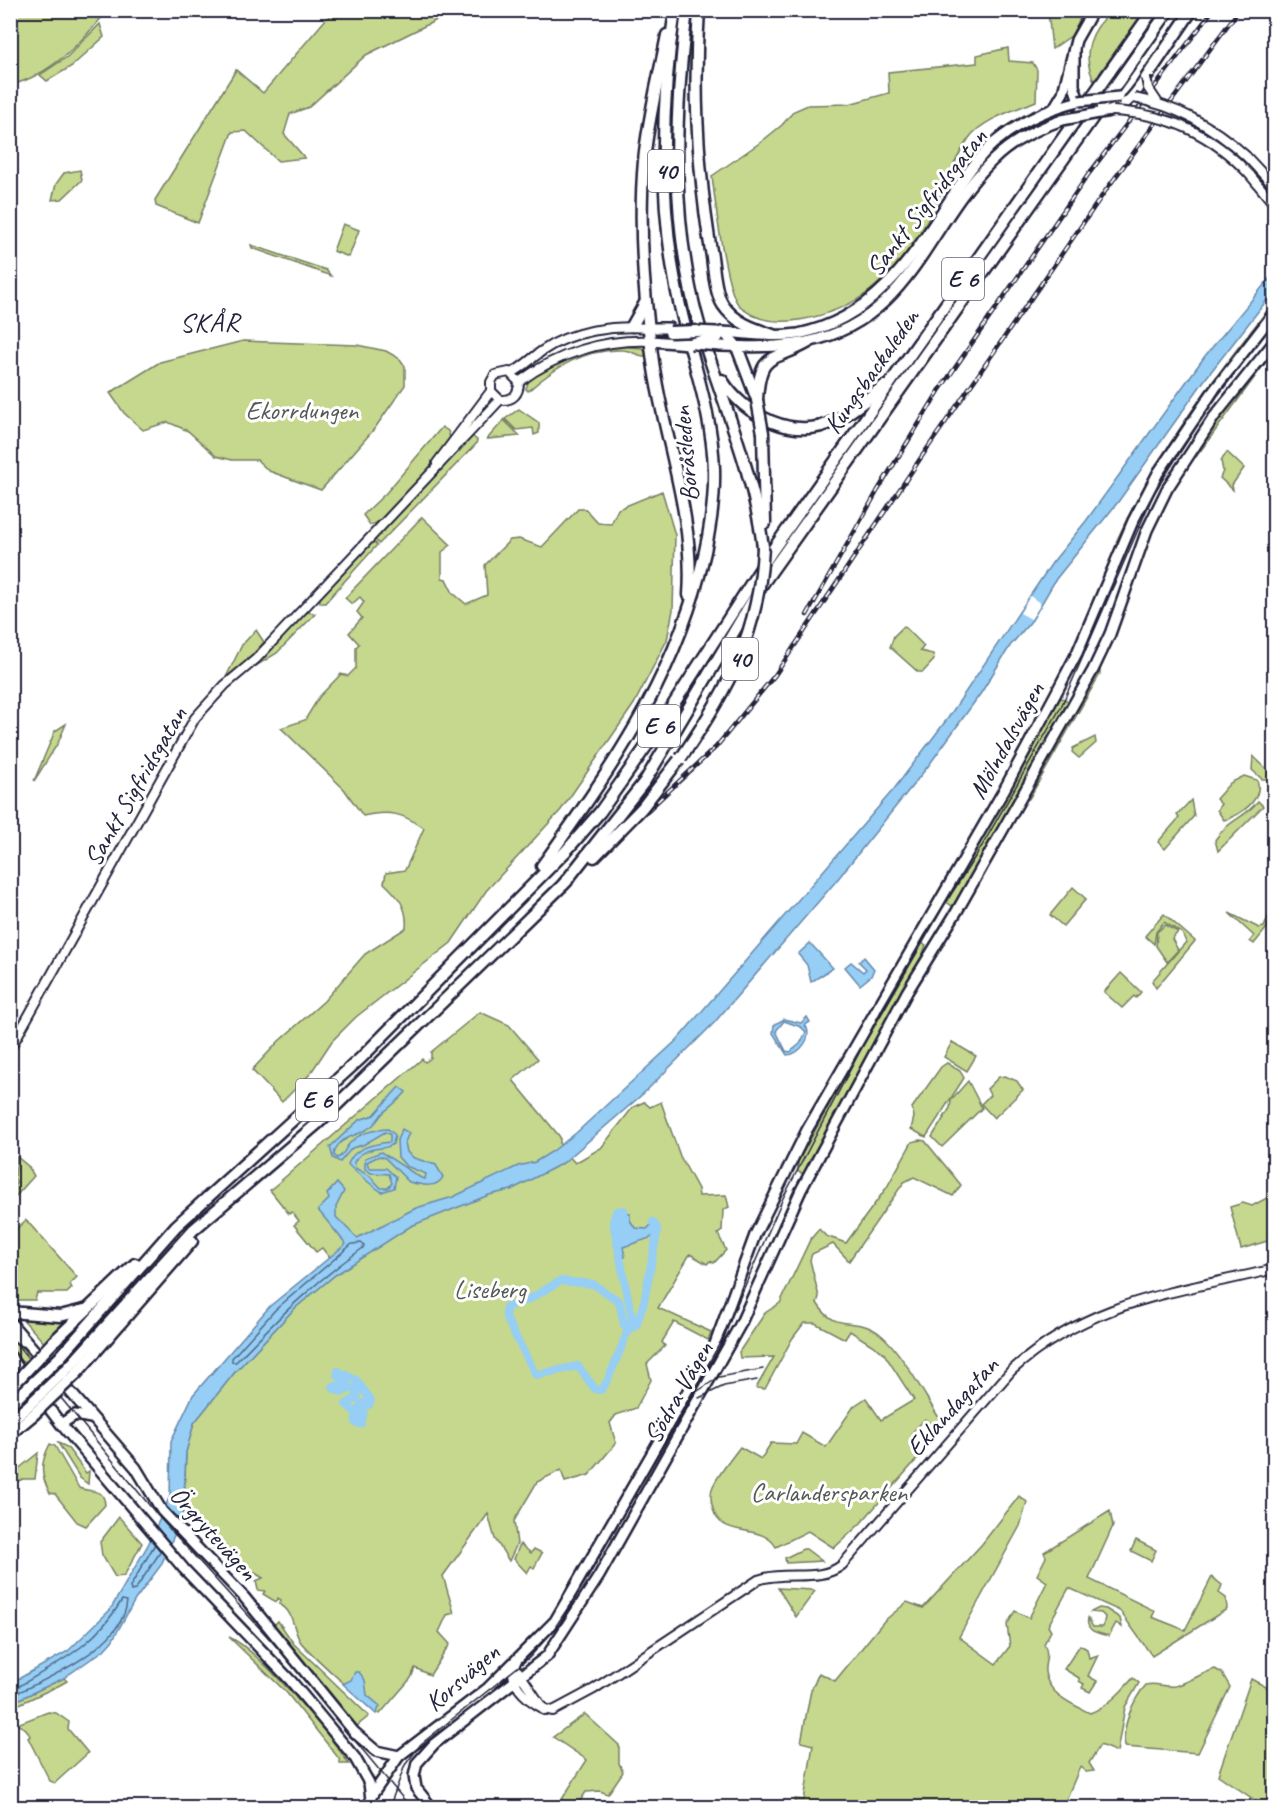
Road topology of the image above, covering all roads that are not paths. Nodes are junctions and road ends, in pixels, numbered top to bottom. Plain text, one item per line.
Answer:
1 (687, 10) edge
2 (699, 10) edge
3 (1093, 10) edge
4 (1153, 10) edge
5 (1169, 10) edge
6 (1192, 10) edge
7 (675, 13) edge
8 (1074, 49) junction
9 (1146, 78) junction
10 (1134, 98) junction
11 (1077, 100) junction
12 (1159, 104) junction
13 (1054, 108) junction
14 (1113, 111) junction
15 (1094, 113) junction
16 (1275, 186) edge
17 (1275, 204) edge
18 (647, 299) junction
19 (722, 304) junction
20 (1275, 313) edge
21 (632, 326) junction
22 (650, 328) junction
23 (697, 331) joint
24 (670, 334) junction
25 (773, 335) junction
26 (720, 337) junction
27 (651, 342) junction
28 (808, 342) junction
29 (1275, 342) edge
30 (689, 344) joint
31 (737, 347) junction
32 (711, 362) junction
33 (512, 373) junction
34 (896, 376) junction
35 (519, 382) junction
36 (491, 391) junction
37 (500, 400) junction
38 (757, 400) junction
39 (435, 468) junction
40 (762, 524) junction
41 (767, 549) junction
42 (687, 614) junction
43 (563, 885) junction
44 (528, 886) junction
45 (10, 1049) edge
46 (776, 1191) joint
47 (800, 1196) joint
48 (154, 1249) junction
49 (1275, 1269) edge
50 (87, 1309) junction
51 (10, 1312) edge
52 (10, 1322) edge
53 (10, 1333) edge
54 (38, 1351) junction
55 (11, 1358) edge
56 (11, 1387) edge
57 (15, 1400) edge
58 (30, 1411) junction
59 (92, 1418) junction
60 (10, 1420) edge
61 (61, 1424) junction
62 (10, 1434) edge
63 (576, 1586) joint
64 (582, 1602) joint
65 (507, 1670) junction
66 (520, 1679) junction
67 (399, 1756) junction
68 (372, 1795) junction
69 (372, 1807) edge
70 (432, 1808) edge

1 - 32 highway, Boråsleden / 40
2 - 19 highway
3 - 8 main road
4 - 34 highway, Kungsbackaleden / E 6
5 - 43 highway, Kungsbackaleden / E 6
6 - 9 highway
7 - 18 highway
7 - 42 highway, Boråsleden / 40
8 - 11 main road
8 - 13 main road
9 - 10 main road, Sankt Sigfridsgatan
9 - 12 street, bridge
10 - 11 main road, Sankt Sigfridsgatan, bridge
10 - 12 street, Sankt Sigfridsgatan, bridge
10 - 14 main road, Sankt Sigfridsgatan
11 - 13 main road, Sankt Sigfridsgatan
11 - 15 main road, bridge
12 - 16 street, Sankt Sigfridsgatan, bridge
13 - 25 main road, Sankt Sigfridsgatan
14 - 15 main road, Sankt Sigfridsgatan, bridge
14 - 17 street, Sankt Sigfridsgatan, bridge
15 - 28 main road, Sankt Sigfridsgatan, bridge
18 - 21 highway
18 - 22 highway
19 - 25 highway
19 - 26 highway
20 - 46 main road, Mölndalsvägen
21 - 22 street, Sankt Sigfridsgatan
21 - 33 street, Sankt Sigfridsgatan
22 - 24 main road, Sankt Sigfridsgatan
22 - 27 highway
23 - 24 highway, bridge
23 - 26 main road, Sankt Sigfridsgatan, bridge
24 - 27 highway
24 - 30 main road, Sankt Sigfridsgatan
25 - 26 main road, Sankt Sigfridsgatan
26 - 30 highway, bridge
26 - 31 highway
27 - 35 street, Sankt Sigfridsgatan
27 - 42 highway
28 - 31 main road, Sankt Sigfridsgatan
28 - 38 highway
29 - 47 main road, Mölndalsvägen
31 - 38 highway
32 - 34 highway
32 - 40 highway, Boråsleden / 40
33 - 35 street
33 - 36 street, Sankt Sigfridsgatan
34 - 41 highway, Kungsbackaleden / E 6
35 - 37 street, Sankt Sigfridsgatan
36 - 37 street
36 - 39 street, Sankt Sigfridsgatan
37 - 39 street, Sankt Sigfridsgatan
38 - 40 highway, 40, bridge
39 - 45 street, Sankt Sigfridsgatan
40 - 41 highway, Boråsleden / 40
41 - 43 highway, 40, bridge
41 - 44 highway, E 6
42 - 44 highway, Boråsleden / 40
43 - 58 highway, E 6, bridge
44 - 48 highway, E 6
46 - 63 main road, Södra Vägen
47 - 64 main road, Södra Vägen
48 - 50 highway
48 - 57 highway, E 6, bridge
49 - 66 street, Eklandagatan
50 - 51 highway
50 - 56 highway, bridge
52 - 54 main road, Örgrytevägen
53 - 54 main road
54 - 59 main road, Örgrytevägen
55 - 61 main road, Örgrytevägen
58 - 60 highway, E 6
58 - 62 highway
59 - 61 main road
59 - 67 main road, Örgrytevägen
61 - 68 main road, Örgrytevägen
63 - 65 main road, Korsvägen
64 - 66 main road, Korsvägen
65 - 66 street, Eklandagatan
65 - 67 main road, Korsvägen
66 - 70 main road, Korsvägen
67 - 68 main road, Korsvägen
68 - 69 main road, Örgrytevägen

